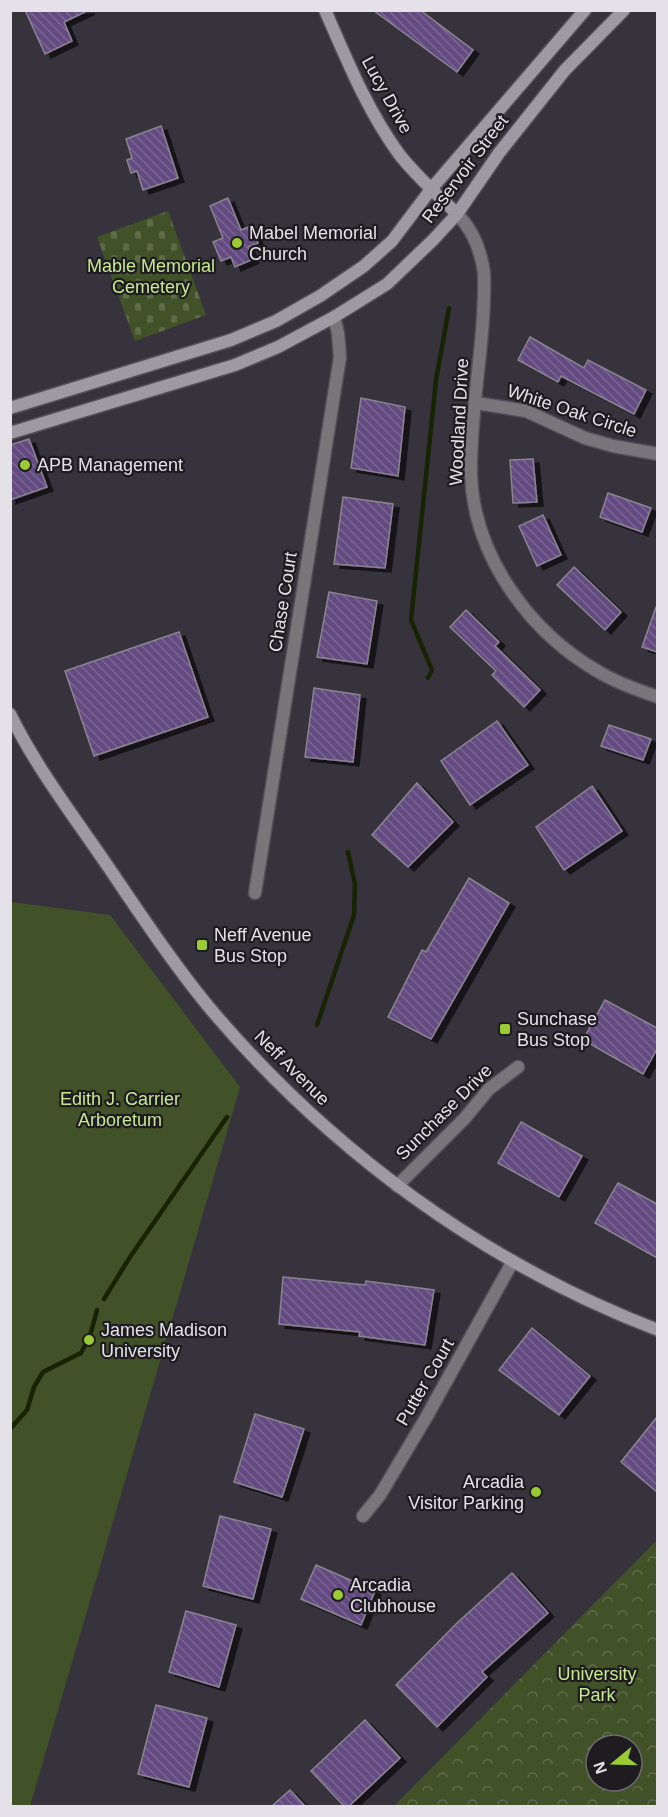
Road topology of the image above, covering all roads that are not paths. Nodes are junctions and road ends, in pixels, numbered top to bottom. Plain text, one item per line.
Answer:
1 (325, 10) edge
2 (585, 10) edge
3 (624, 10) edge
4 (432, 188) junction
5 (457, 214) junction
6 (334, 317) junction
7 (476, 403) junction
8 (10, 408) edge
9 (10, 433) edge
10 (657, 454) edge
11 (657, 697) edge
12 (10, 714) edge
13 (255, 893) dead end
14 (518, 1067) dead end
15 (397, 1186) junction
16 (513, 1261) junction
17 (657, 1330) edge
18 (363, 1516) dead end

1 - 4 main road, Lucy Drive
2 - 4 main road, Reservoir Street
3 - 5 main road, Reservoir Street
4 - 5 main road, Lucy Drive
4 - 8 main road, Reservoir Street
5 - 6 main road, Reservoir Street
5 - 7 street, Woodland Drive
6 - 9 main road, Reservoir Street
6 - 13 street, Chase Court
7 - 10 street, White Oak Circle
7 - 11 street, Woodland Drive
12 - 15 main road, Neff Avenue
14 - 15 street, Sunchase Drive
15 - 16 main road, Neff Avenue
16 - 17 main road, Neff Avenue
16 - 18 street, Putter Court

